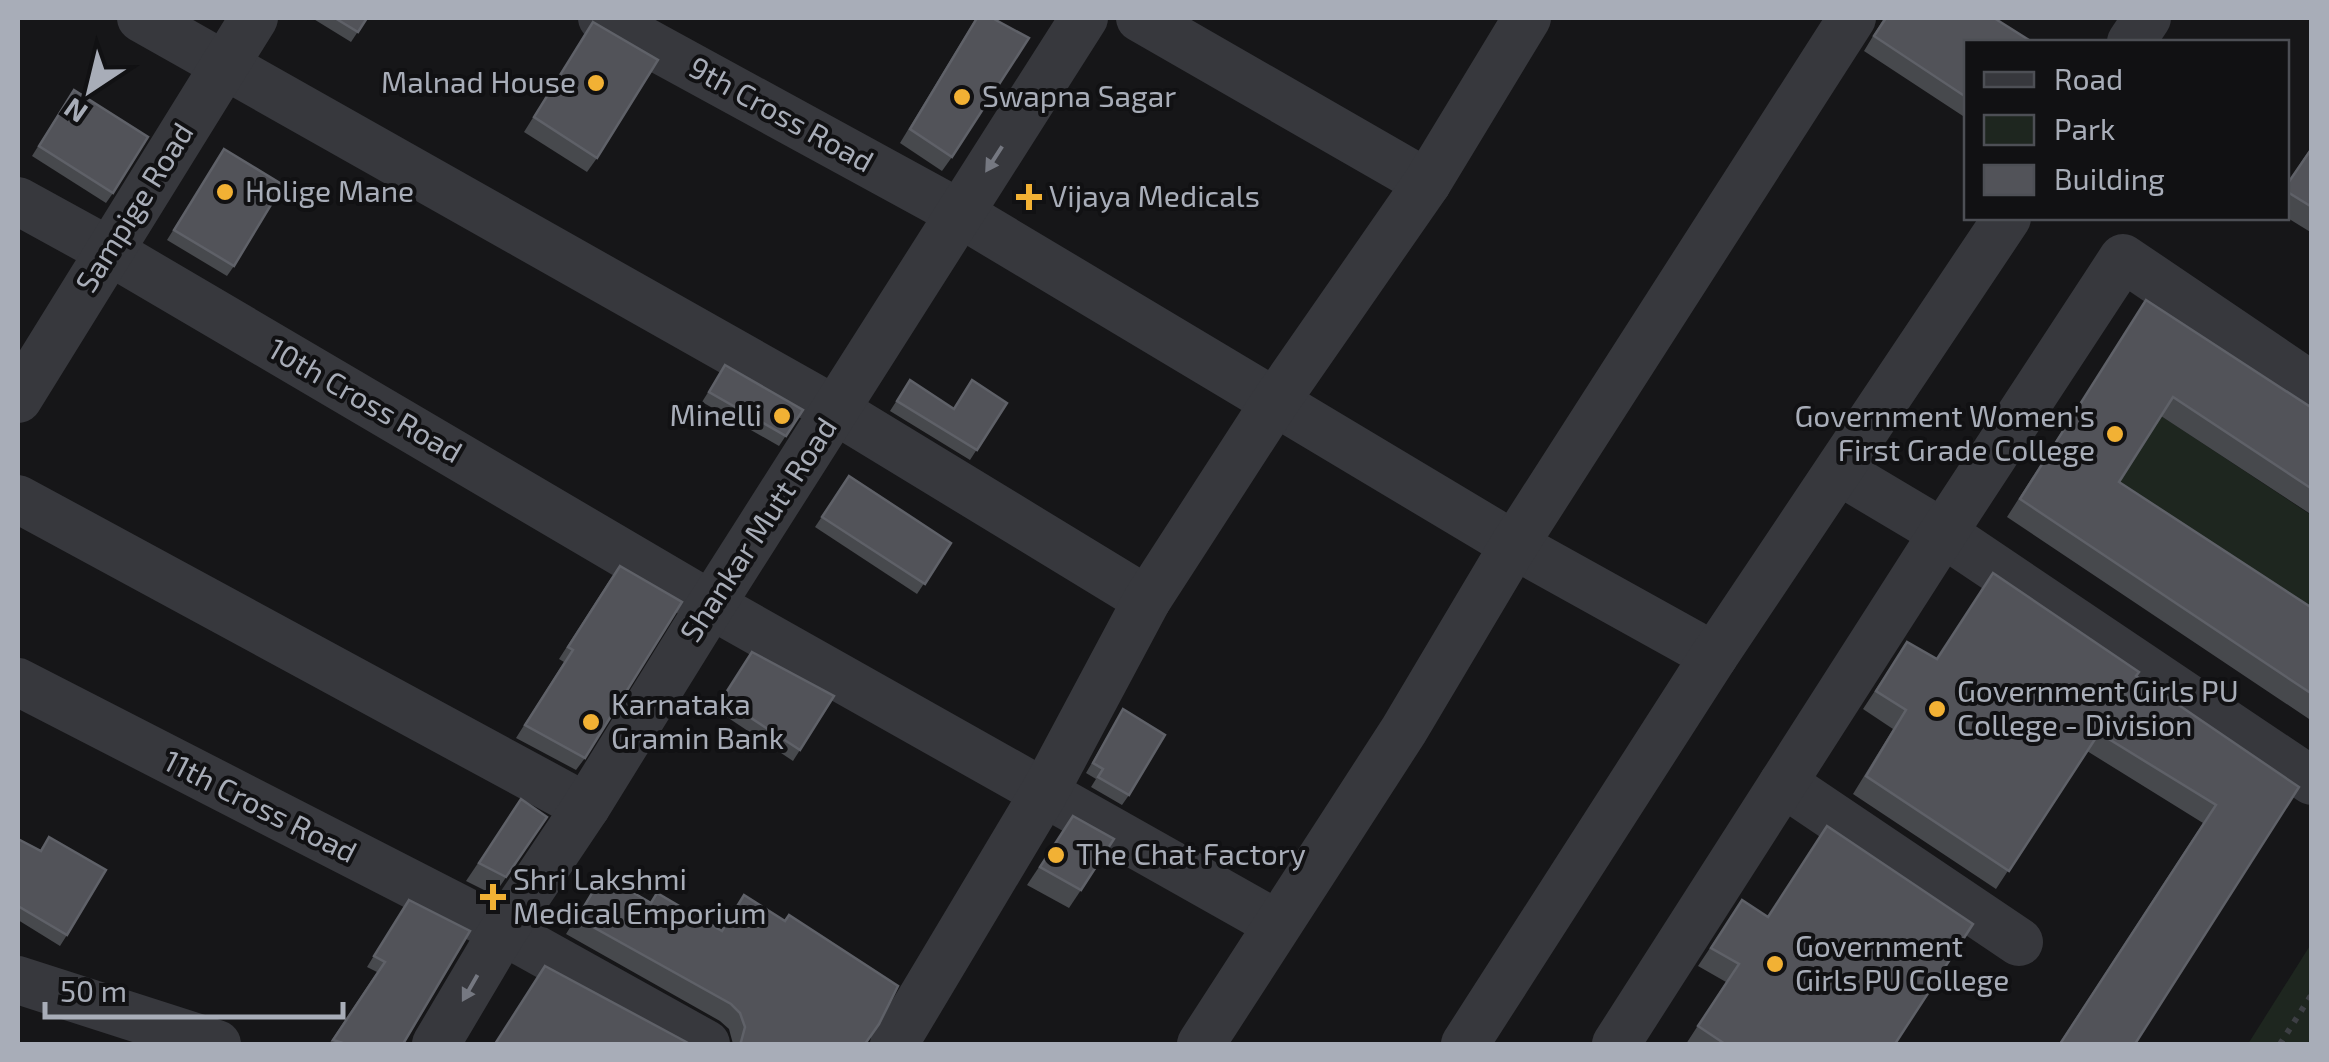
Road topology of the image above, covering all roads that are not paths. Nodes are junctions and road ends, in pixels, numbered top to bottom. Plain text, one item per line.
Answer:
1 (141, 18) edge
2 (254, 18) edge
3 (602, 18) edge
4 (1084, 18) edge
5 (1140, 18) edge
6 (1852, 18) edge
7 (2148, 18) edge
8 (1512, 23) edge
9 (2132, 40) edge
10 (223, 66) junction
11 (1428, 183) junction
12 (18, 201) edge
13 (959, 213) junction
14 (2007, 220) edge
15 (108, 251) junction
16 (2312, 386) edge
17 (18, 399) edge
18 (1275, 402) junction
19 (836, 410) junction
20 (1840, 471) junction
21 (18, 499) edge
22 (1942, 533) junction
23 (1514, 545) junction
24 (1147, 600) junction
25 (710, 604) junction
26 (1714, 656) junction
27 (18, 682) edge
28 (2312, 782) edge
29 (1783, 784) junction
30 (1044, 793) junction
31 (586, 807) junction
32 (1277, 924) junction
33 (502, 931) junction
34 (2020, 942) dead end
35 (18, 980) edge
36 (217, 1044) edge
37 (436, 1044) edge
38 (706, 1044) edge
39 (894, 1044) edge
40 (1202, 1044) edge
41 (1465, 1044) edge
42 (1616, 1044) edge

1 - 10 street
2 - 10 street, Sampige Road
3 - 13 street, 9th Cross Road
4 -> 13 street, Shankar Mutt Road
5 - 11 street
6 - 23 street
7 - 9 street
8 - 11 street
10 - 15 street, Sampige Road
10 - 19 street
11 - 18 street
12 - 15 street, 10th Cross Road
13 - 18 street, 9th Cross Road
13 - 19 street, Shankar Mutt Road
14 - 20 street
15 - 17 street, Sampige Road
15 - 25 street, 10th Cross Road
16 - 22 street
18 - 23 street, 9th Cross Road
18 - 24 street
19 - 24 street
19 - 25 street, Shankar Mutt Road
20 - 22 street
20 - 26 street
21 - 31 street
22 - 28 street
22 - 29 street
23 - 26 street, 9th Cross Road
23 - 32 street
24 - 30 street
25 - 30 street, 10th Cross Road
25 - 31 street, Shankar Mutt Road
26 - 41 street
27 - 33 street, 11th Cross Road
29 - 34 street
29 - 42 street
30 - 32 street, 10th Cross Road
30 - 39 street
31 - 33 street, Shankar Mutt Road
32 - 40 street
33 -> 37 street, Shankar Mutt Road
33 - 38 street, 11th Cross Road
35 - 36 street

